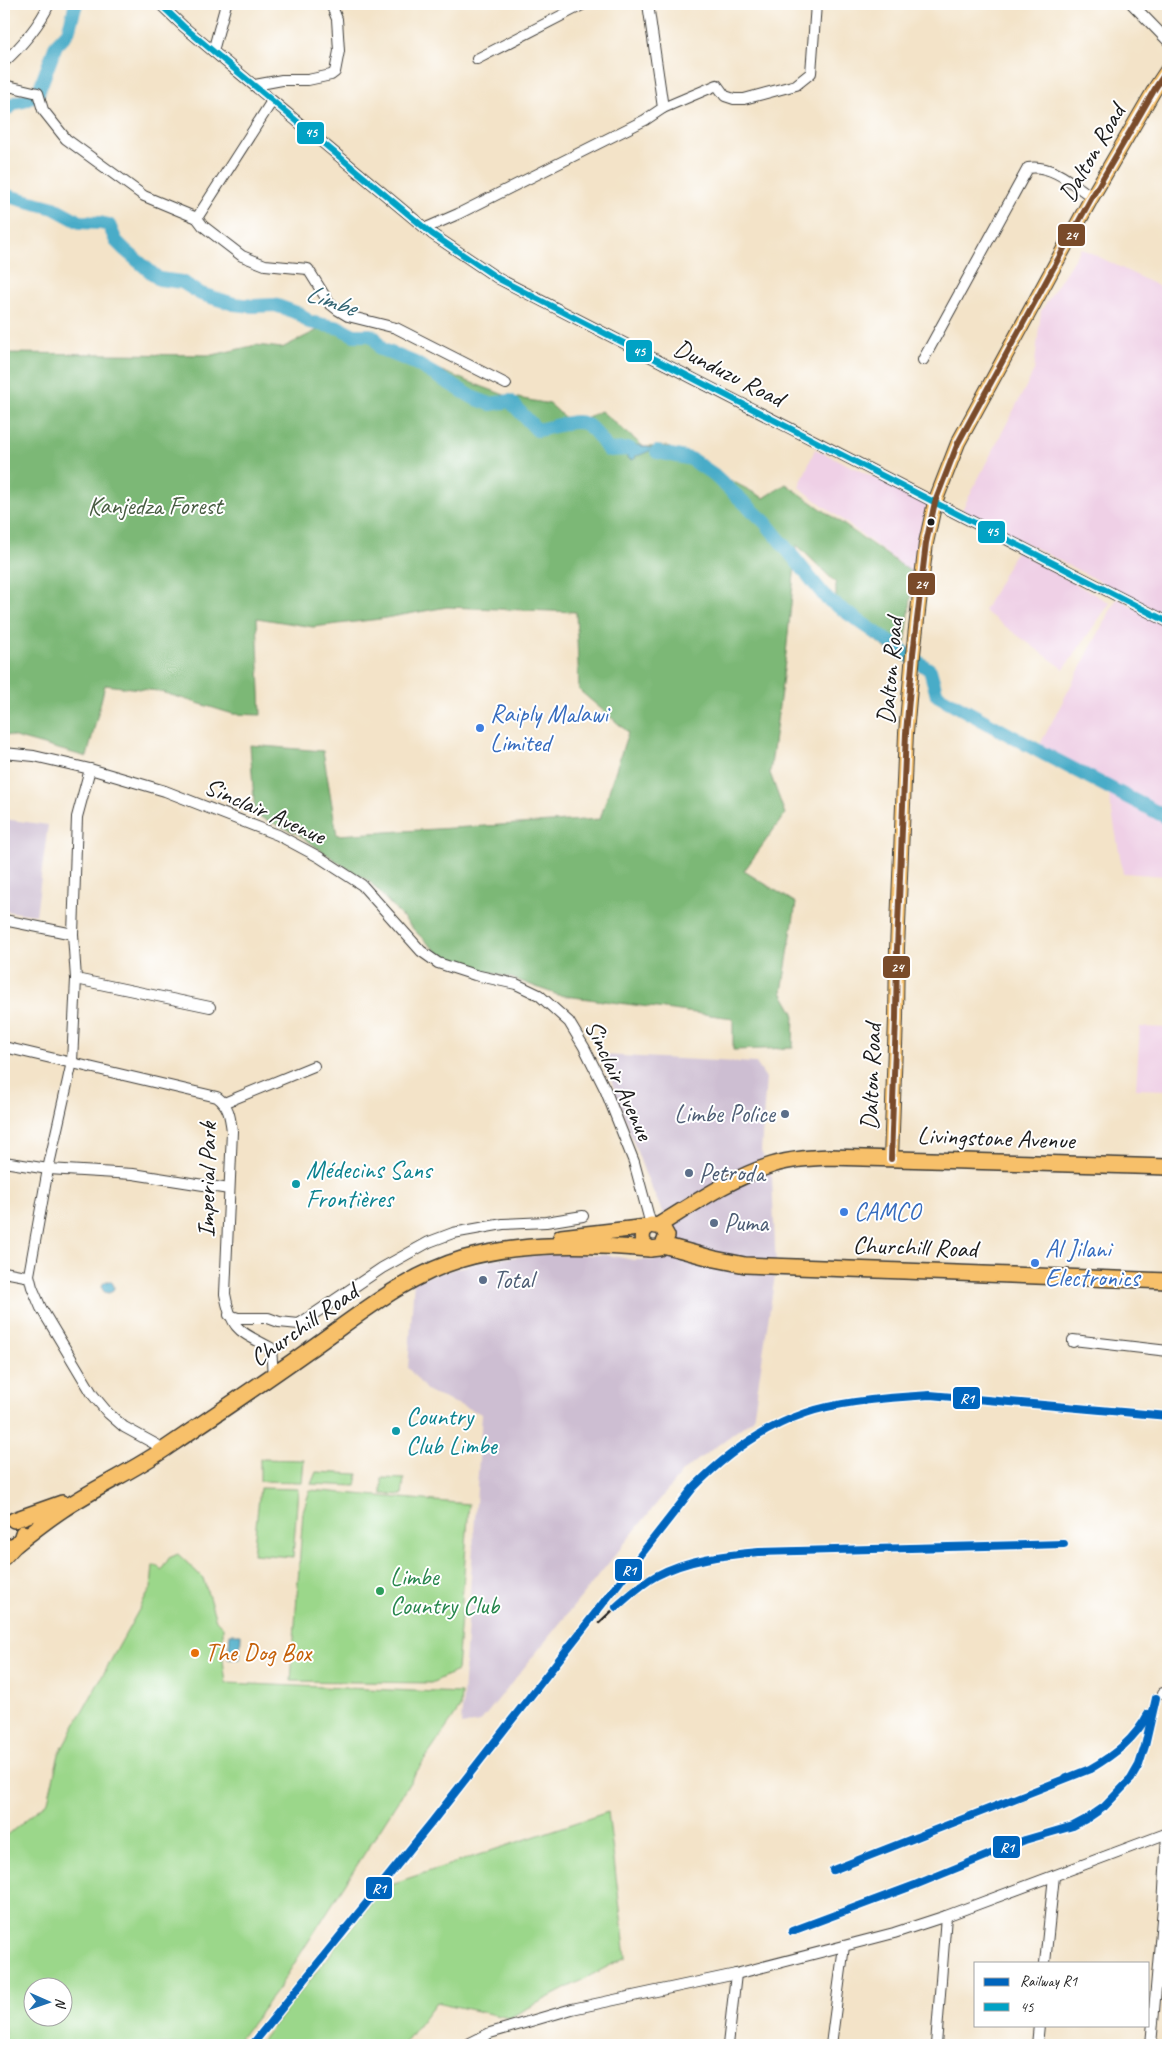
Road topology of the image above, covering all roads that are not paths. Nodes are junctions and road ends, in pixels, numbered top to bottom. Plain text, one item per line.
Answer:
1 (49, 4) edge
2 (160, 4) edge
3 (226, 4) edge
4 (331, 4) edge
5 (584, 4) edge
6 (648, 4) edge
7 (816, 4) edge
8 (1132, 4) edge
9 (1168, 41) edge
10 (213, 51) junction
11 (477, 59) dead end
12 (4, 62) edge
13 (1168, 69) edge
14 (4, 85) edge
15 (255, 85) junction
16 (272, 101) junction
17 (663, 108) junction
18 (1092, 197) junction
19 (197, 218) junction
20 (426, 228) junction
21 (923, 360) dead end
22 (506, 384) dead end
23 (934, 502) junction
24 (1168, 622) edge
25 (4, 753) edge
26 (90, 769) junction
27 (4, 920) edge
28 (72, 934) junction
29 (76, 979) junction
30 (210, 1007) dead end
31 (4, 1047) edge
32 (72, 1062) junction
33 (314, 1066) dead end
34 (224, 1103) junction
35 (891, 1159) junction
36 (4, 1162) edge
37 (1168, 1167) edge
38 (48, 1169) junction
39 (230, 1189) junction
40 (583, 1216) dead end
41 (652, 1226) junction
42 (657, 1247) junction
43 (4, 1272) edge
44 (29, 1275) junction
45 (1168, 1281) edge
46 (229, 1315) junction
47 (1073, 1342) dead end
48 (1168, 1351) edge
49 (273, 1369) junction
50 (159, 1448) junction
51 (9, 1520) edge
52 (13, 1544) edge
53 (4, 1558) edge
54 (1168, 1833) edge
55 (1054, 1876) junction
56 (946, 1916) junction
57 (844, 1946) junction
58 (1045, 1962) edge
59 (736, 1974) junction
60 (1039, 2026) edge
61 (466, 2045) edge
62 (728, 2045) edge
63 (831, 2045) edge
64 (936, 2045) edge
65 (1037, 2045) edge
66 (1151, 2045) edge

1 - 12 street
2 - 10 street, Dunduzu Road
3 - 10 street
4 - 15 street
5 - 11 street
6 - 17 street
7 - 17 street
8 - 9 street
10 - 15 street, Dunduzu Road
13 - 18 main road, Dalton Road
14 - 19 street
15 - 16 street, Dunduzu Road
16 - 19 street
16 - 20 street, Dunduzu Road
17 - 20 street
18 - 21 street
18 - 23 main road, Dalton Road
19 - 22 street
20 - 23 street, Dunduzu Road
23 - 24 street, Dunduzu Road
23 - 35 main road, Dalton Road
25 - 26 street, Sinclair Avenue
26 - 28 street
26 - 41 street, Sinclair Avenue
27 - 28 street
28 - 29 street
29 - 30 street
29 - 32 street
31 - 32 street, Imperial Park
32 - 34 street, Imperial Park
32 - 38 street
33 - 34 street
34 - 39 street, Imperial Park
35 - 37 highway, Livingstone Avenue
35 - 41 highway, Livingstone Avenue
36 - 38 street
38 - 39 street
38 - 44 street
39 - 46 street, Imperial Park
40 - 46 street
41 - 42 highway
41 - 42 highway
41 - 49 highway, Churchill Road
42 - 45 highway, Churchill Road
42 - 49 highway, Churchill Road
43 - 44 street
44 - 50 street
46 - 49 street
47 - 48 street
49 - 50 highway, Churchill Road
50 - 51 highway, Churchill Road
50 - 52 highway, Churchill Road
51 - 52 highway
52 - 53 main road
54 - 55 street
54 - 66 street
55 - 56 street
55 - 58 street
56 - 57 street
56 - 64 street
57 - 59 street
57 - 63 street
59 - 61 street
59 - 62 street
60 - 65 street

